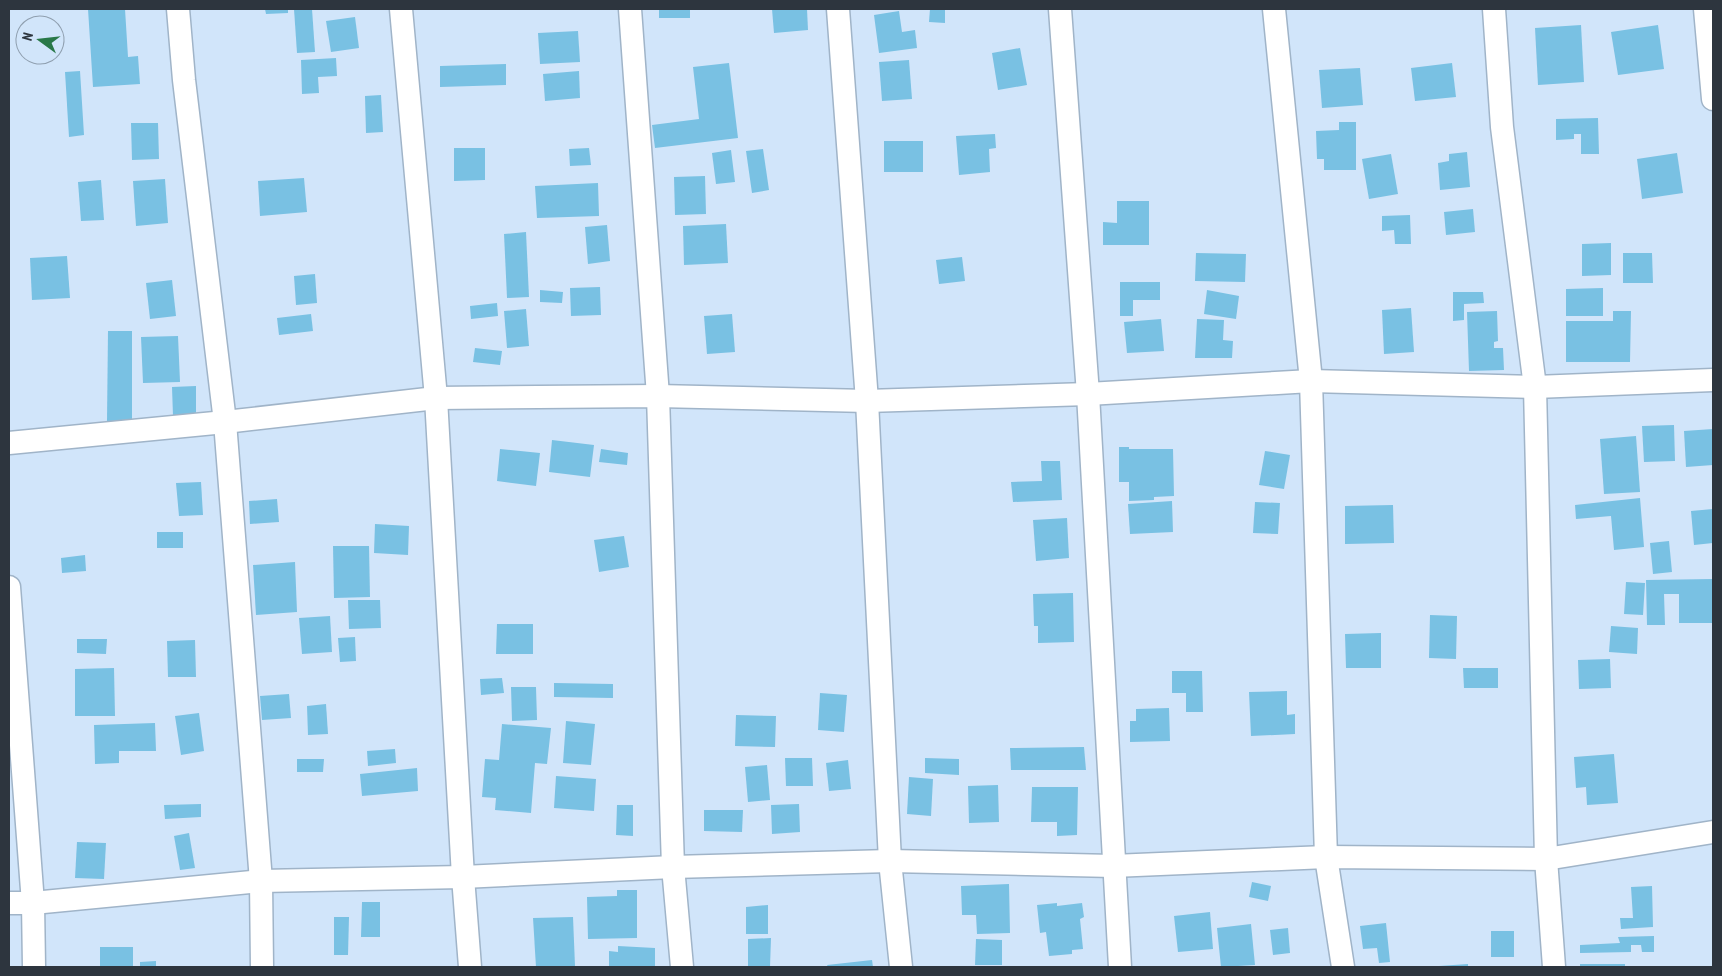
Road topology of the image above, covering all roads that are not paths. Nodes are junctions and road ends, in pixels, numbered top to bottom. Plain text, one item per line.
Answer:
1 (178, 9) edge
2 (402, 9) edge
3 (630, 9) edge
4 (838, 9) edge
5 (1060, 9) edge
6 (1274, 9) edge
7 (1494, 9) edge
8 (1705, 9) edge
9 (1713, 99) edge
10 (1713, 380) edge
11 (1311, 381) junction
12 (1535, 386) junction
13 (1088, 394) junction
14 (658, 396) junction
15 (436, 398) junction
16 (867, 401) junction
17 (225, 422) junction
18 (9, 443) edge
19 (9, 587) edge
20 (1713, 832) edge
21 (1326, 858) junction
22 (1546, 859) junction
23 (890, 861) junction
24 (1113, 866) junction
25 (673, 867) junction
26 (463, 877) junction
27 (261, 881) junction
28 (33, 902) junction
29 (9, 903) edge
30 (34, 967) edge
31 (262, 967) edge
32 (470, 967) edge
33 (682, 967) edge
34 (901, 967) edge
35 (1120, 967) edge
36 (1343, 967) edge
37 (1554, 967) edge

1 - 17 street
2 - 15 street
3 - 14 street
4 - 16 street
5 - 13 street
6 - 11 street
7 - 12 street
8 - 9 street
10 - 12 street
11 - 12 street
11 - 13 street
11 - 21 street
12 - 22 street
13 - 16 street
13 - 24 street
14 - 15 street
14 - 16 street
14 - 25 street
15 - 17 street
15 - 26 street
16 - 23 street
17 - 18 street
17 - 27 street
19 - 28 street
20 - 22 street
21 - 22 street
21 - 24 street
21 - 36 street
22 - 37 street
23 - 24 street
23 - 25 street
23 - 34 street
24 - 35 street
25 - 26 street
25 - 33 street
26 - 27 street
26 - 32 street
27 - 28 street
27 - 31 street
28 - 29 street
28 - 30 street

